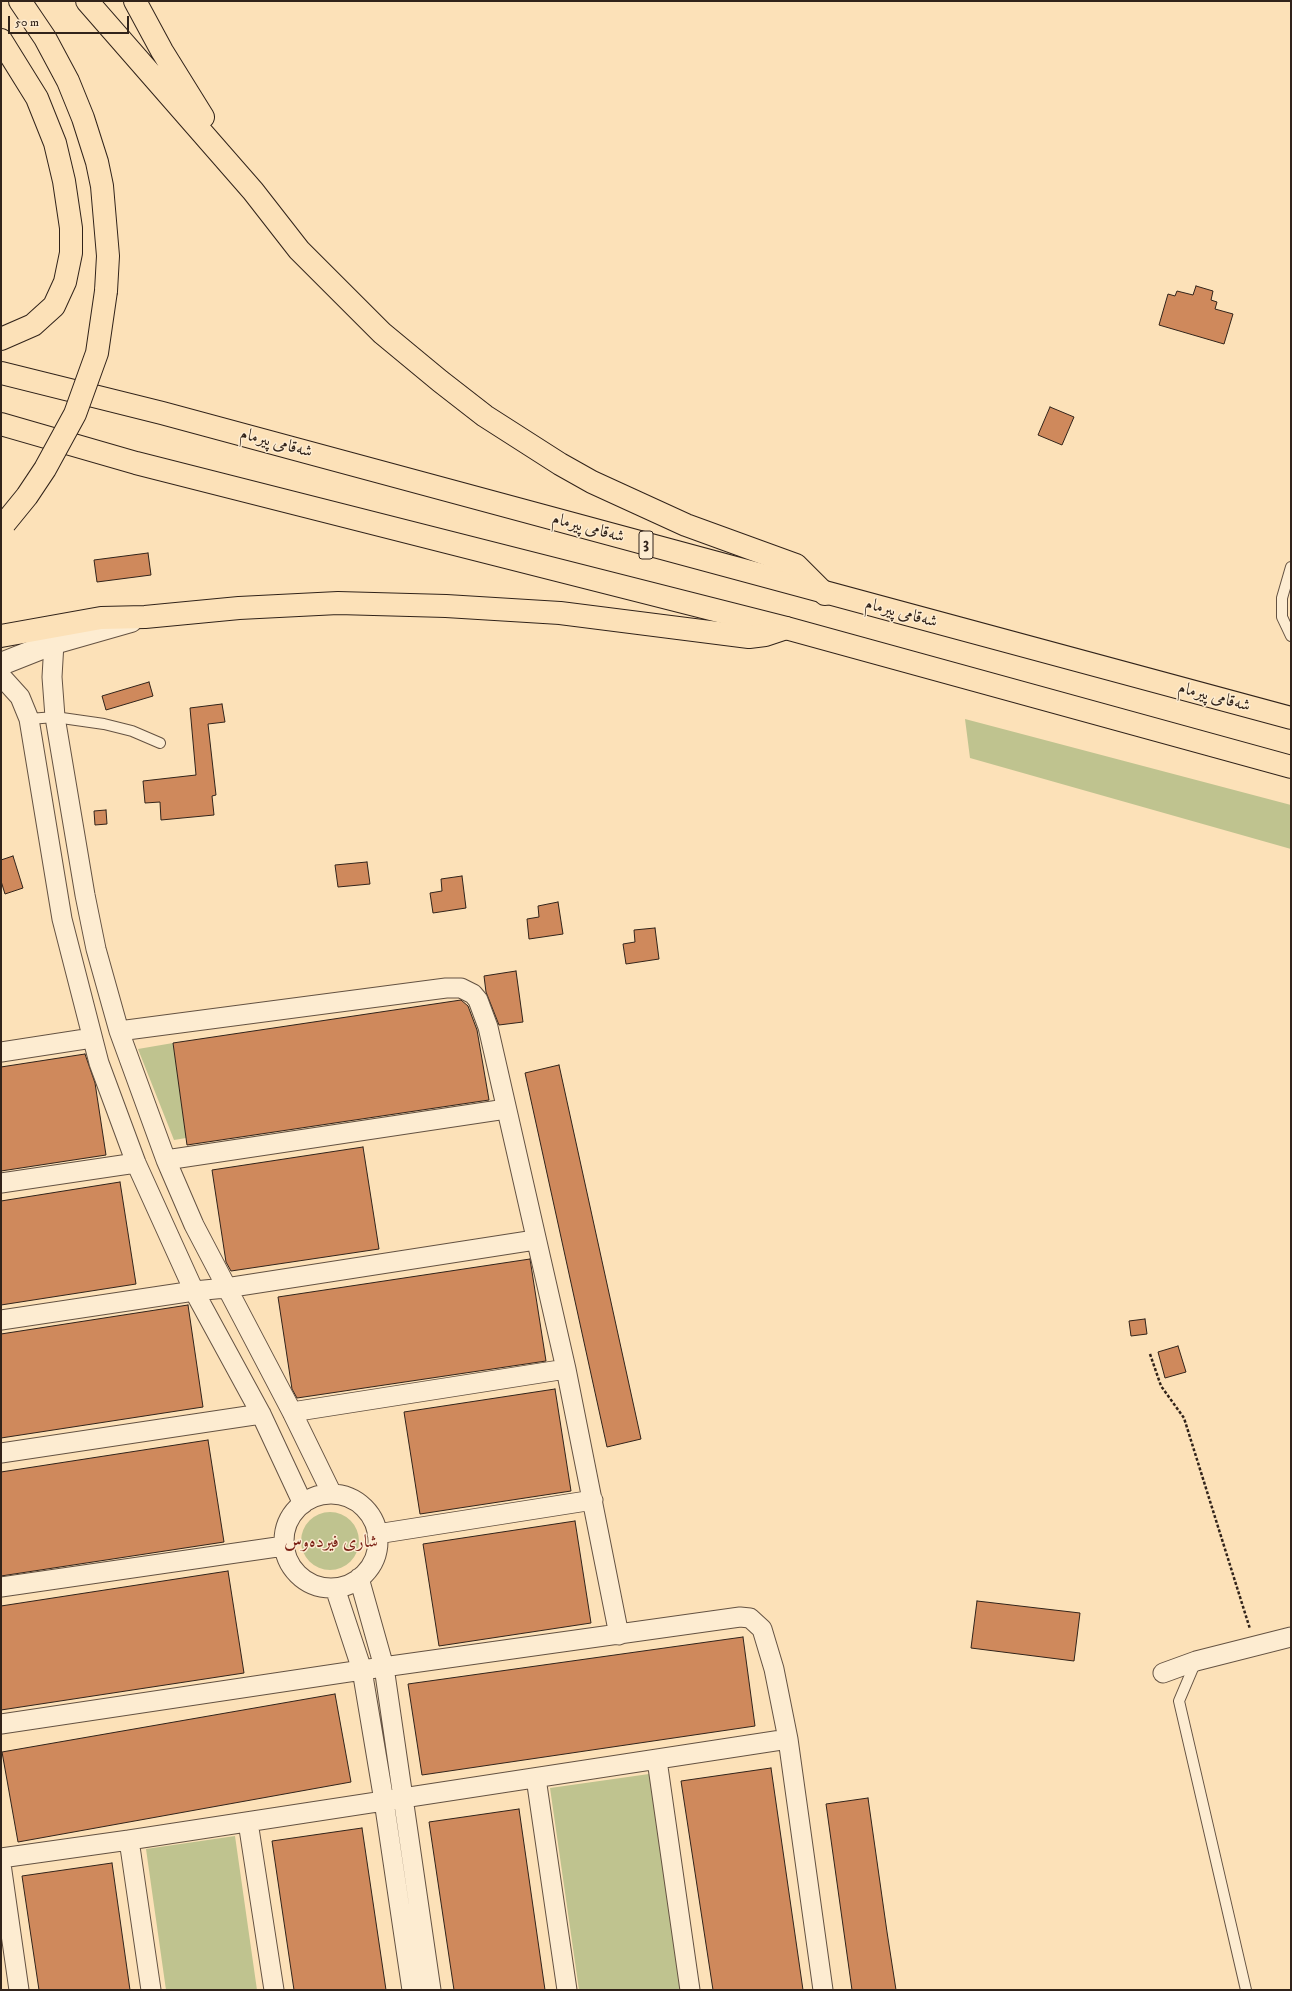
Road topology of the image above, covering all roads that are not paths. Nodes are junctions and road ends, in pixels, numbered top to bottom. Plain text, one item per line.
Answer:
1 (20, 1) edge
2 (87, 1) edge
3 (135, 1) edge
4 (1, 40) edge
5 (252, 191) junction
6 (1, 339) edge
7 (1, 373) edge
8 (1, 424) edge
9 (3, 525) edge
10 (1291, 567) edge
11 (825, 594) junction
12 (145, 617) junction
13 (786, 628) junction
14 (1, 636) edge
15 (1291, 636) edge
16 (54, 643) junction
17 (1, 664) edge
18 (1, 676) edge
19 (55, 717) junction
20 (1291, 718) edge
21 (30, 719) junction
22 (160, 743) dead end
23 (1291, 767) edge
24 (119, 1031) junction
25 (92, 1038) junction
26 (1, 1052) edge
27 (506, 1109) junction
28 (166, 1160) junction
29 (136, 1163) junction
30 (1, 1183) edge
31 (535, 1240) junction
32 (226, 1288) junction
33 (194, 1290) junction
34 (1, 1320) edge
35 (566, 1369) junction
36 (292, 1412) junction
37 (261, 1414) junction
38 (1, 1453) edge
39 (332, 1494) junction
40 (593, 1500) junction
41 (303, 1504) junction
42 (377, 1534) junction
43 (284, 1546) junction
44 (359, 1578) junction
45 (1, 1587) edge
46 (335, 1588) junction
47 (619, 1635) junction
48 (1291, 1637) edge
49 (1196, 1661) junction
50 (384, 1667) junction
51 (362, 1670) junction
52 (1163, 1673) dead end
53 (1, 1724) edge
54 (788, 1739) junction
55 (657, 1760) junction
56 (536, 1778) junction
57 (404, 1798) junction
58 (384, 1800) junction
59 (248, 1822) junction
60 (129, 1840) junction
61 (1, 1858) edge
62 (1, 1864) edge
63 (19, 1990) edge
64 (151, 1990) edge
65 (274, 1990) edge
66 (412, 1990) edge
67 (431, 1990) edge
68 (567, 1990) edge
69 (690, 1990) edge
70 (823, 1990) edge
71 (1246, 1990) edge

1 - 9 highway, bridge
2 - 5 highway
3 - 5 highway
4 - 6 highway
5 - 11 highway
7 - 11 highway, شەقامی پیرمام / 3
8 - 13 highway
10 - 15 lane
11 - 20 highway, شەقامی پیرمام / 3
12 - 13 highway
12 - 14 highway
12 - 16 street
13 - 23 highway
16 - 17 street
16 - 19 street
18 - 21 street
19 - 21 lane
19 - 22 lane
19 - 24 street
21 - 25 street
24 - 27 street
24 - 28 street
25 - 26 street
25 - 29 street
27 - 28 street
27 - 31 street
28 - 32 street
29 - 30 street
29 - 33 street
31 - 32 street
31 - 35 street
32 - 33 street
32 - 36 street
33 - 34 street
33 - 37 street
35 - 36 street
35 - 40 street
36 - 39 street
37 - 38 street
37 - 41 street
39 - 41 street
39 - 42 street
40 - 42 street
40 - 47 street
41 - 43 street
42 - 44 street
43 - 45 street
43 - 46 street
44 - 46 street
44 - 50 street
46 - 51 street
47 - 50 street
47 - 54 street
48 - 49 street
49 - 52 street
49 - 71 lane
50 - 51 street
50 - 57 street
51 - 53 street
51 - 58 street
54 - 55 street
54 - 70 street
55 - 56 street
55 - 69 street
56 - 57 street
56 - 68 street
57 - 58 street
57 - 67 street
58 - 59 street
58 - 66 street
59 - 60 street
59 - 65 street
60 - 61 street
60 - 64 street
62 - 63 street

